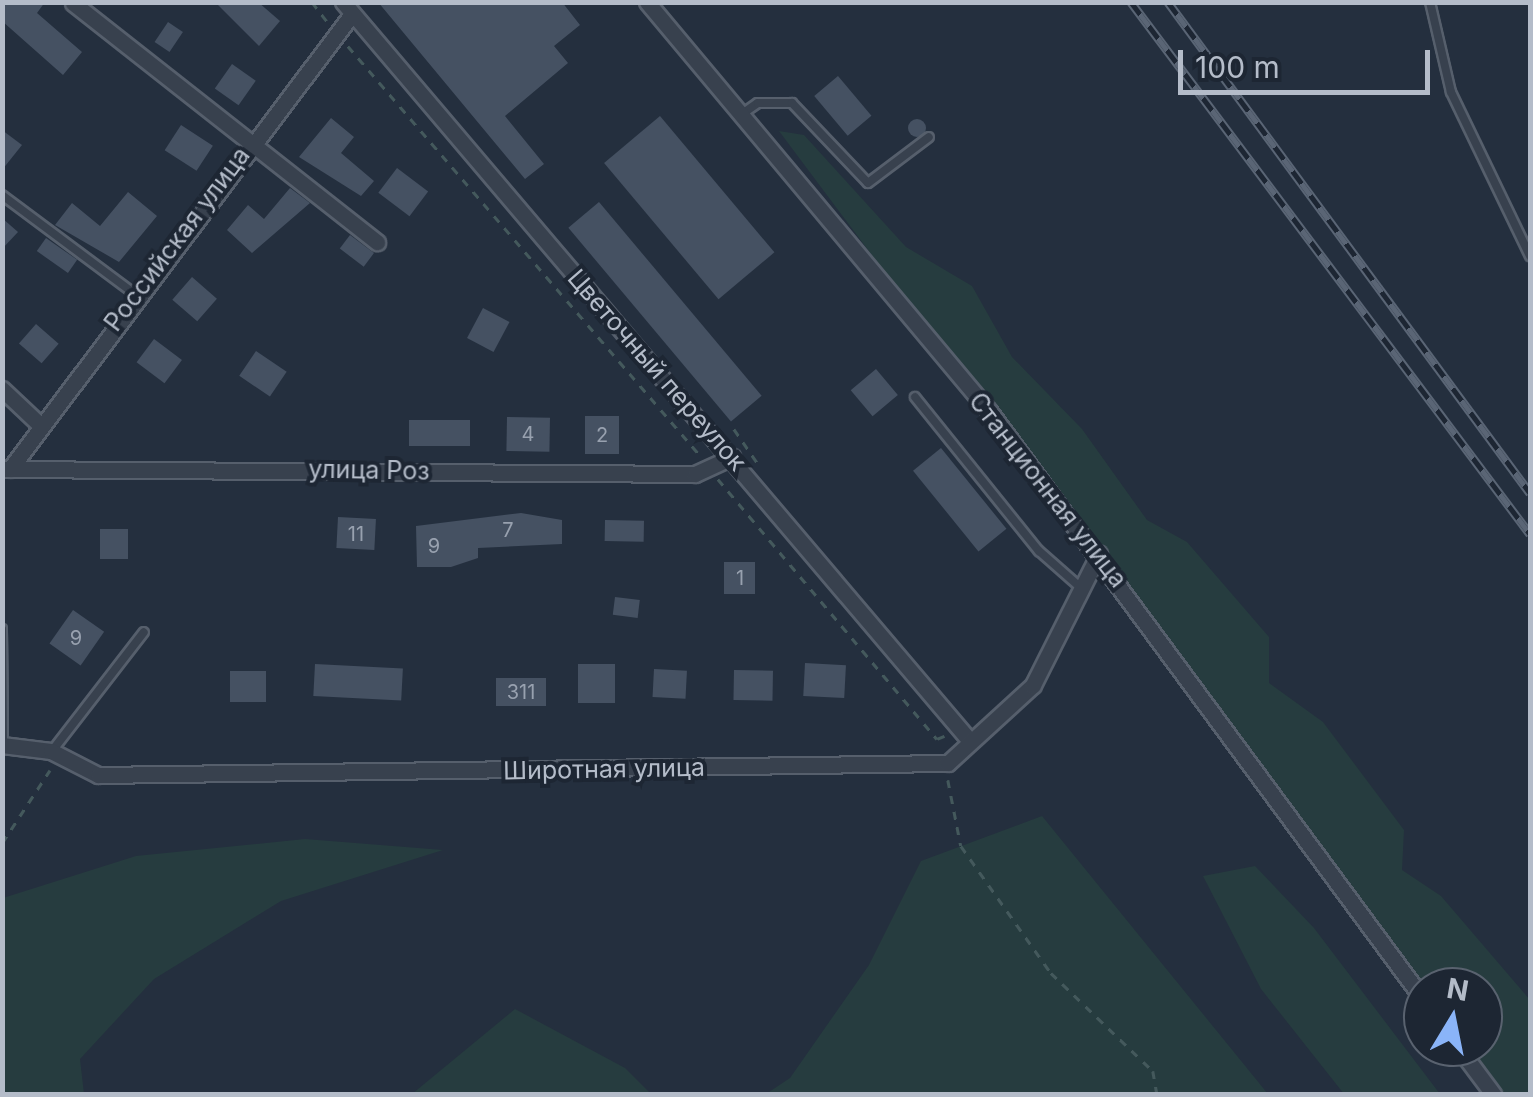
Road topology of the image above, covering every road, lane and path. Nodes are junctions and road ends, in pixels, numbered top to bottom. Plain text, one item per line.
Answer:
1 (73, 2) edge
2 (646, 2) edge
3 (1430, 2) edge
4 (348, 8) edge
5 (742, 114) junction
6 (929, 137) dead end
7 (250, 143) junction
8 (2, 195) edge
9 (377, 242) dead end
10 (1530, 256) edge
11 (135, 294) junction
12 (2, 389) edge
13 (916, 397) dead end
14 (38, 423) junction
15 (732, 457) junction
16 (6, 469) edge
17 (1100, 554) junction
18 (1080, 586) junction
19 (2, 628) edge
20 (144, 632) dead end
21 (969, 740) junction
22 (3, 745) edge
23 (51, 751) junction
24 (948, 763) junction
25 (2, 843) edge
26 (1403, 971) edge
27 (1473, 1067) edge
28 (1157, 1094) edge
29 (1493, 1094) edge

1 - 7 street
2 - 5 street, Станционная улица
3 - 10 lane
4 - 7 street, Российская улица
4 - 15 street, Цветочный переулок
5 - 6 lane
5 - 17 street, Станционная улица
7 - 9 street
7 - 11 street, Российская улица
8 - 11 lane
11 - 14 street, Российская улица
12 - 14 street
13 - 18 lane
14 - 16 street, Российская улица
15 - 16 street, улица Роз
15 - 21 street, Цветочный переулок
17 - 18 street
17 - 26 street, Станционная улица
18 - 21 street
19 - 22 lane
20 - 23 lane
21 - 24 street
22 - 23 street, Широтная улица
23 - 24 street, Широтная улица
23 - 25 path
24 - 28 path
27 - 29 street

